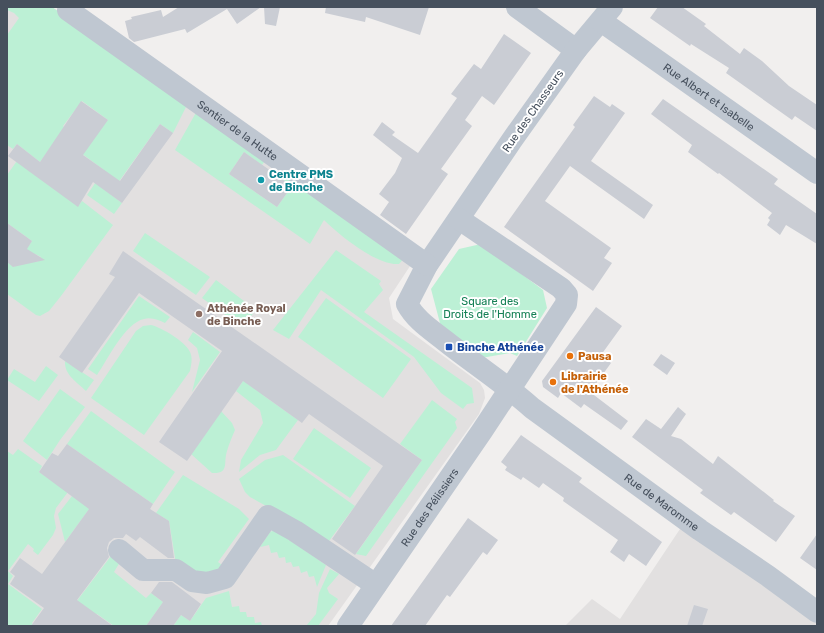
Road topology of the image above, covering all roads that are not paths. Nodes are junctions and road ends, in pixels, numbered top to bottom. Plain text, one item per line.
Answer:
1 (517, 7) edge
2 (68, 10) dead end
3 (606, 14) edge
4 (576, 50) junction
5 (817, 173) edge
6 (459, 219) junction
7 (427, 265) junction
8 (510, 388) junction
9 (119, 550) dead end
10 (376, 586) junction
11 (817, 612) edge
12 (348, 626) edge

1 - 4 street
2 - 7 street, Sentier de la Hutte
3 - 4 street, Rue des Chasseurs
3 - 5 street, Rue Albert et Isabelle
4 - 6 street, Rue des Chasseurs
6 - 7 street, Rue des Chasseurs
6 - 8 street, Rue des Pélissiers
7 - 8 street, Rue de Maromme
8 - 10 street, Rue des Pélissiers
8 - 11 street, Rue de Maromme
9 - 10 street
10 - 12 street, Rue des Pélissiers

